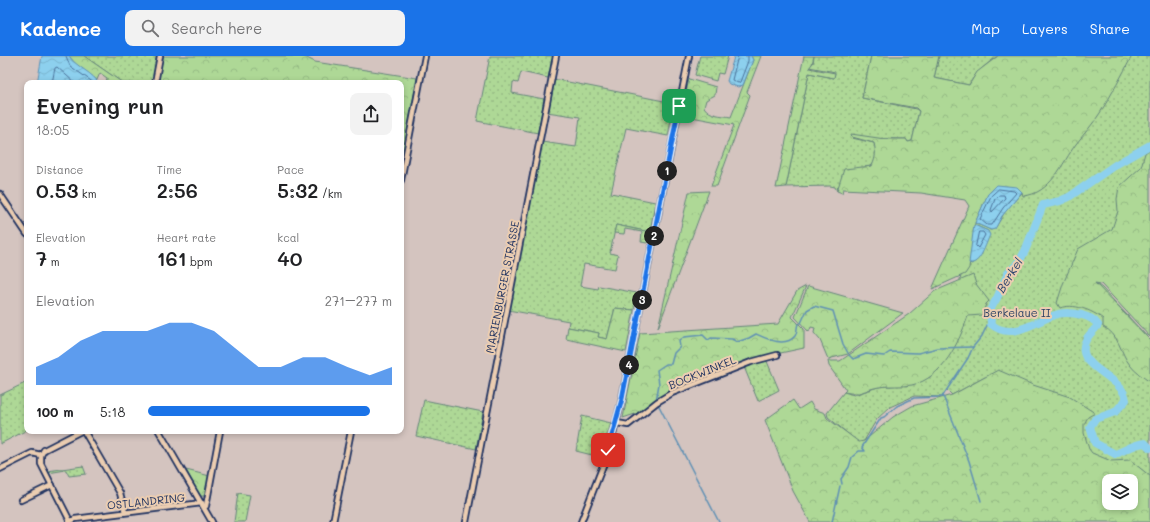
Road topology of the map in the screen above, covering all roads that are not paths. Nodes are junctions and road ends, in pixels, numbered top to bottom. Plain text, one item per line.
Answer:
1 (160, 56) edge
2 (425, 56) edge
3 (556, 56) edge
4 (689, 56) edge
5 (156, 80) edge
6 (404, 164) edge
7 (0, 194) edge
8 (24, 230) edge
9 (778, 355) dead end
10 (617, 423) junction
11 (77, 434) edge
12 (85, 434) edge
13 (161, 434) edge
14 (219, 434) edge
15 (350, 434) edge
16 (41, 455) junction
17 (0, 469) edge
18 (52, 485) junction
19 (21, 500) dead end
20 (203, 505) junction
21 (125, 512) junction
22 (69, 522) edge
23 (212, 522) edge
24 (333, 522) edge
25 (466, 522) edge
26 (581, 522) edge

1 - 5 street
2 - 6 street
3 - 25 street, MARIENBURGER STRASSE
4 - 10 street
7 - 8 street
9 - 10 street, BOCKWINKEL
10 - 26 street
11 - 16 street
12 - 21 street
13 - 20 street
14 - 20 street
15 - 24 street
16 - 17 street
16 - 18 street
18 - 19 street
18 - 22 street
20 - 21 street, OSTLANDRING
20 - 23 street
21 - 22 street, OSTLANDRING

